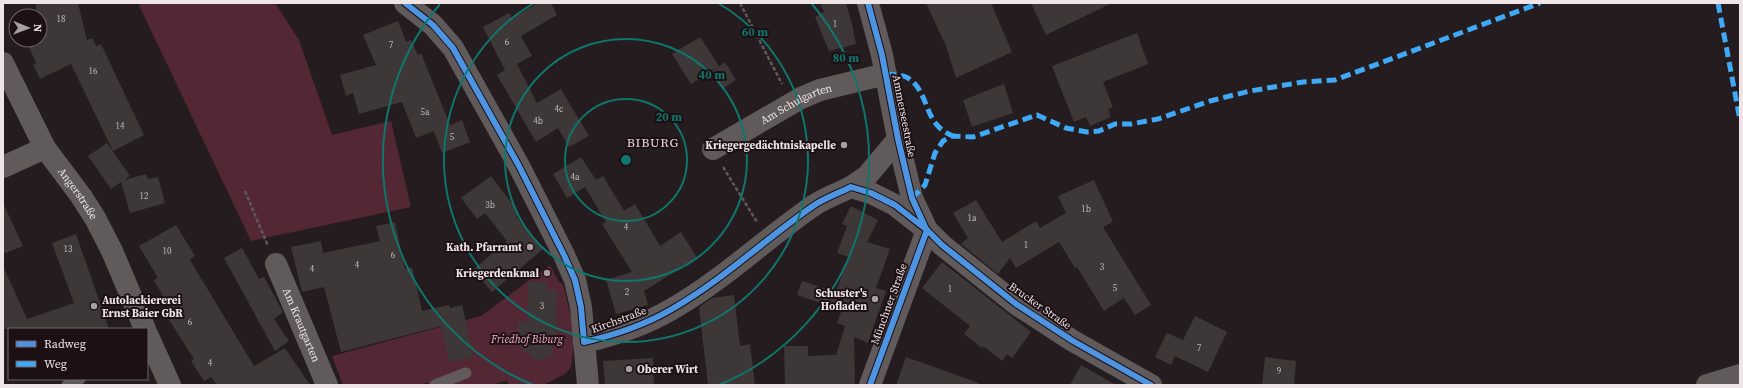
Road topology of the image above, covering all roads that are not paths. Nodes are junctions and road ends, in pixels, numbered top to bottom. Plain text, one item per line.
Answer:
1 (405, 3) edge
2 (868, 3) edge
3 (3, 63) edge
4 (886, 74) junction
5 (898, 139) junction
6 (45, 148) junction
7 (712, 149) road end
8 (3, 168) edge
9 (851, 187) junction
10 (927, 230) junction
11 (276, 264) road end
12 (143, 328) edge
13 (148, 340) edge
14 (584, 342) junction
15 (466, 373) dead end
16 (1740, 375) edge
17 (78, 380) edge
18 (67, 385) edge
19 (170, 385) edge
20 (326, 385) edge
21 (435, 385) edge
22 (588, 385) edge
23 (870, 385) edge
24 (1151, 385) edge
25 (1707, 385) edge

1 - 14 street, Kirchstraße
2 - 4 street, Ammerseestraße
3 - 6 street, Angerstraße
4 - 5 street, Ammerseestraße
4 - 7 street, Am Schulgarten
5 - 9 street, Kirchstraße
5 - 10 street, Ammerseestraße
6 - 8 street
6 - 12 street, Angerstraße
9 - 10 street
9 - 14 street, Kirchstraße
10 - 23 street, Münchner Straße
10 - 24 street, Brucker Straße
11 - 20 street, Am Krautgarten
13 - 19 street, Angerstraße
14 - 22 street
15 - 21 lane
16 - 25 street
17 - 18 lane

